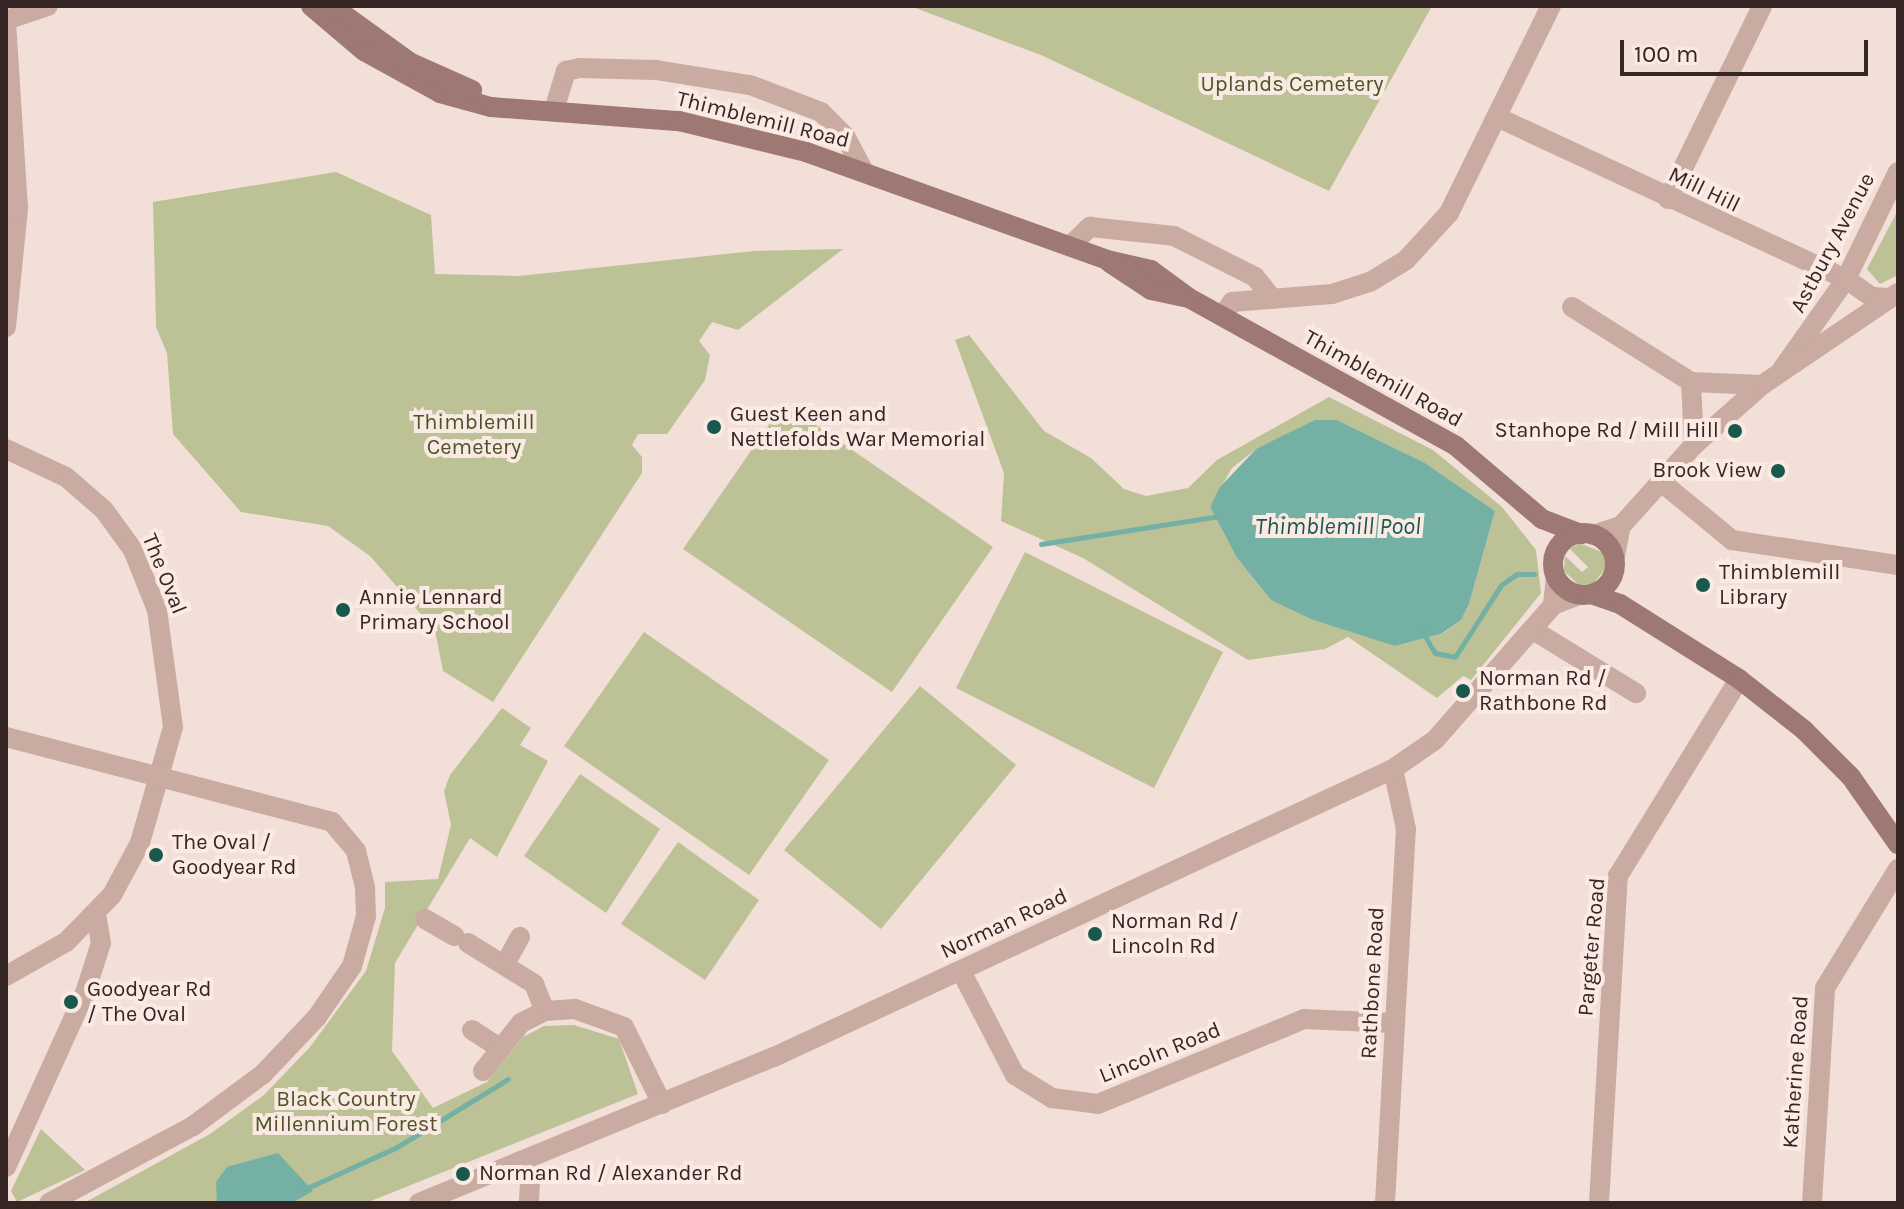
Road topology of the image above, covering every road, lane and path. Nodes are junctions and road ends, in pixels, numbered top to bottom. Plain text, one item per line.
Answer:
1 (48, 6) edge
2 (311, 6) edge
3 (332, 6) edge
4 (1551, 6) edge
5 (1762, 6) edge
6 (6, 20) edge
7 (519, 107) junction
8 (554, 110) junction
9 (1499, 118) junction
10 (864, 171) junction
11 (1898, 172) edge
12 (1668, 199) junction
13 (1070, 246) junction
14 (1846, 279) junction
15 (1894, 296) edge
16 (1273, 299) junction
17 (1572, 307) dead end
18 (1223, 315) junction
19 (6, 327) edge
20 (1779, 373) junction
21 (1691, 382) junction
22 (1762, 385) junction
23 (1694, 445) junction
24 (6, 449) edge
25 (1660, 481) junction
26 (1542, 519) junction
27 (1621, 526) junction
28 (1587, 534) junction
29 (1554, 554) junction
30 (1898, 565) edge
31 (1614, 567) junction
32 (1556, 578) junction
33 (1585, 595) junction
34 (1620, 604) junction
35 (1553, 605) junction
36 (1533, 630) junction
37 (1739, 679) junction
38 (1636, 693) dead end
39 (6, 737) edge
40 (1393, 769) junction
41 (162, 777) junction
42 (1898, 844) edge
43 (1898, 869) edge
44 (96, 915) junction
45 (425, 919) dead end
46 (520, 937) dead end
47 (505, 964) junction
48 (961, 971) junction
49 (6, 976) edge
50 (545, 1011) junction
51 (1394, 1023) junction
52 (472, 1030) dead end
53 (497, 1046) junction
54 (483, 1071) dead end
55 (662, 1104) junction
56 (520, 1161) junction
57 (6, 1167) edge
58 (49, 1203) edge
59 (419, 1203) edge
60 (529, 1203) edge
61 (1385, 1203) edge
62 (1599, 1203) edge
63 (1812, 1203) edge

1 - 6 street
2 - 7 main road, Thimblemill Road
3 - 7 main road, Thimblemill Road
4 - 9 street
5 - 12 street
6 - 19 street
7 - 8 main road, Thimblemill Road
8 - 10 main road, Thimblemill Road
8 - 10 street, Thimblemill Road
9 - 12 street, Mill Hill
9 - 16 street
10 - 13 main road, Thimblemill Road
11 - 14 street, Astbury Avenue
12 - 14 street, Mill Hill
13 - 16 street
13 - 18 main road, Thimblemill Road
14 - 15 street, Mill Hill
14 - 20 street, Astbury Avenue
15 - 20 street
16 - 18 street
17 - 21 street
18 - 26 main road, Thimblemill Road
20 - 22 street
21 - 22 street
21 - 23 street
22 - 23 street
23 - 25 street
24 - 41 street, The Oval
25 - 27 street
25 - 30 street
26 - 28 main road, Thimblemill Road
26 - 29 main road
27 - 28 street
27 - 31 street
28 - 29 main road
28 - 31 main road
29 - 32 main road
31 - 33 main road
31 - 34 main road
32 - 33 main road
32 - 35 street
33 - 34 main road
33 - 35 street
34 - 37 main road
35 - 36 street, Norman Road
36 - 38 street
36 - 40 street, Norman Road
37 - 42 main road
37 - 62 street, Pargeter Road
39 - 41 street
40 - 48 street, Norman Road
40 - 51 street, Rathbone Road
41 - 44 street, The Oval
41 - 58 street
43 - 63 street, Katherine Road
44 - 49 street
44 - 57 street
45 - 47 street
46 - 47 street
47 - 50 street
48 - 51 street, Lincoln Road
48 - 55 street, Norman Road
50 - 53 street
50 - 55 street
51 - 61 street, Rathbone Road
52 - 53 street
53 - 54 street
55 - 56 street, Norman Road
56 - 59 street, Norman Road
56 - 60 street

